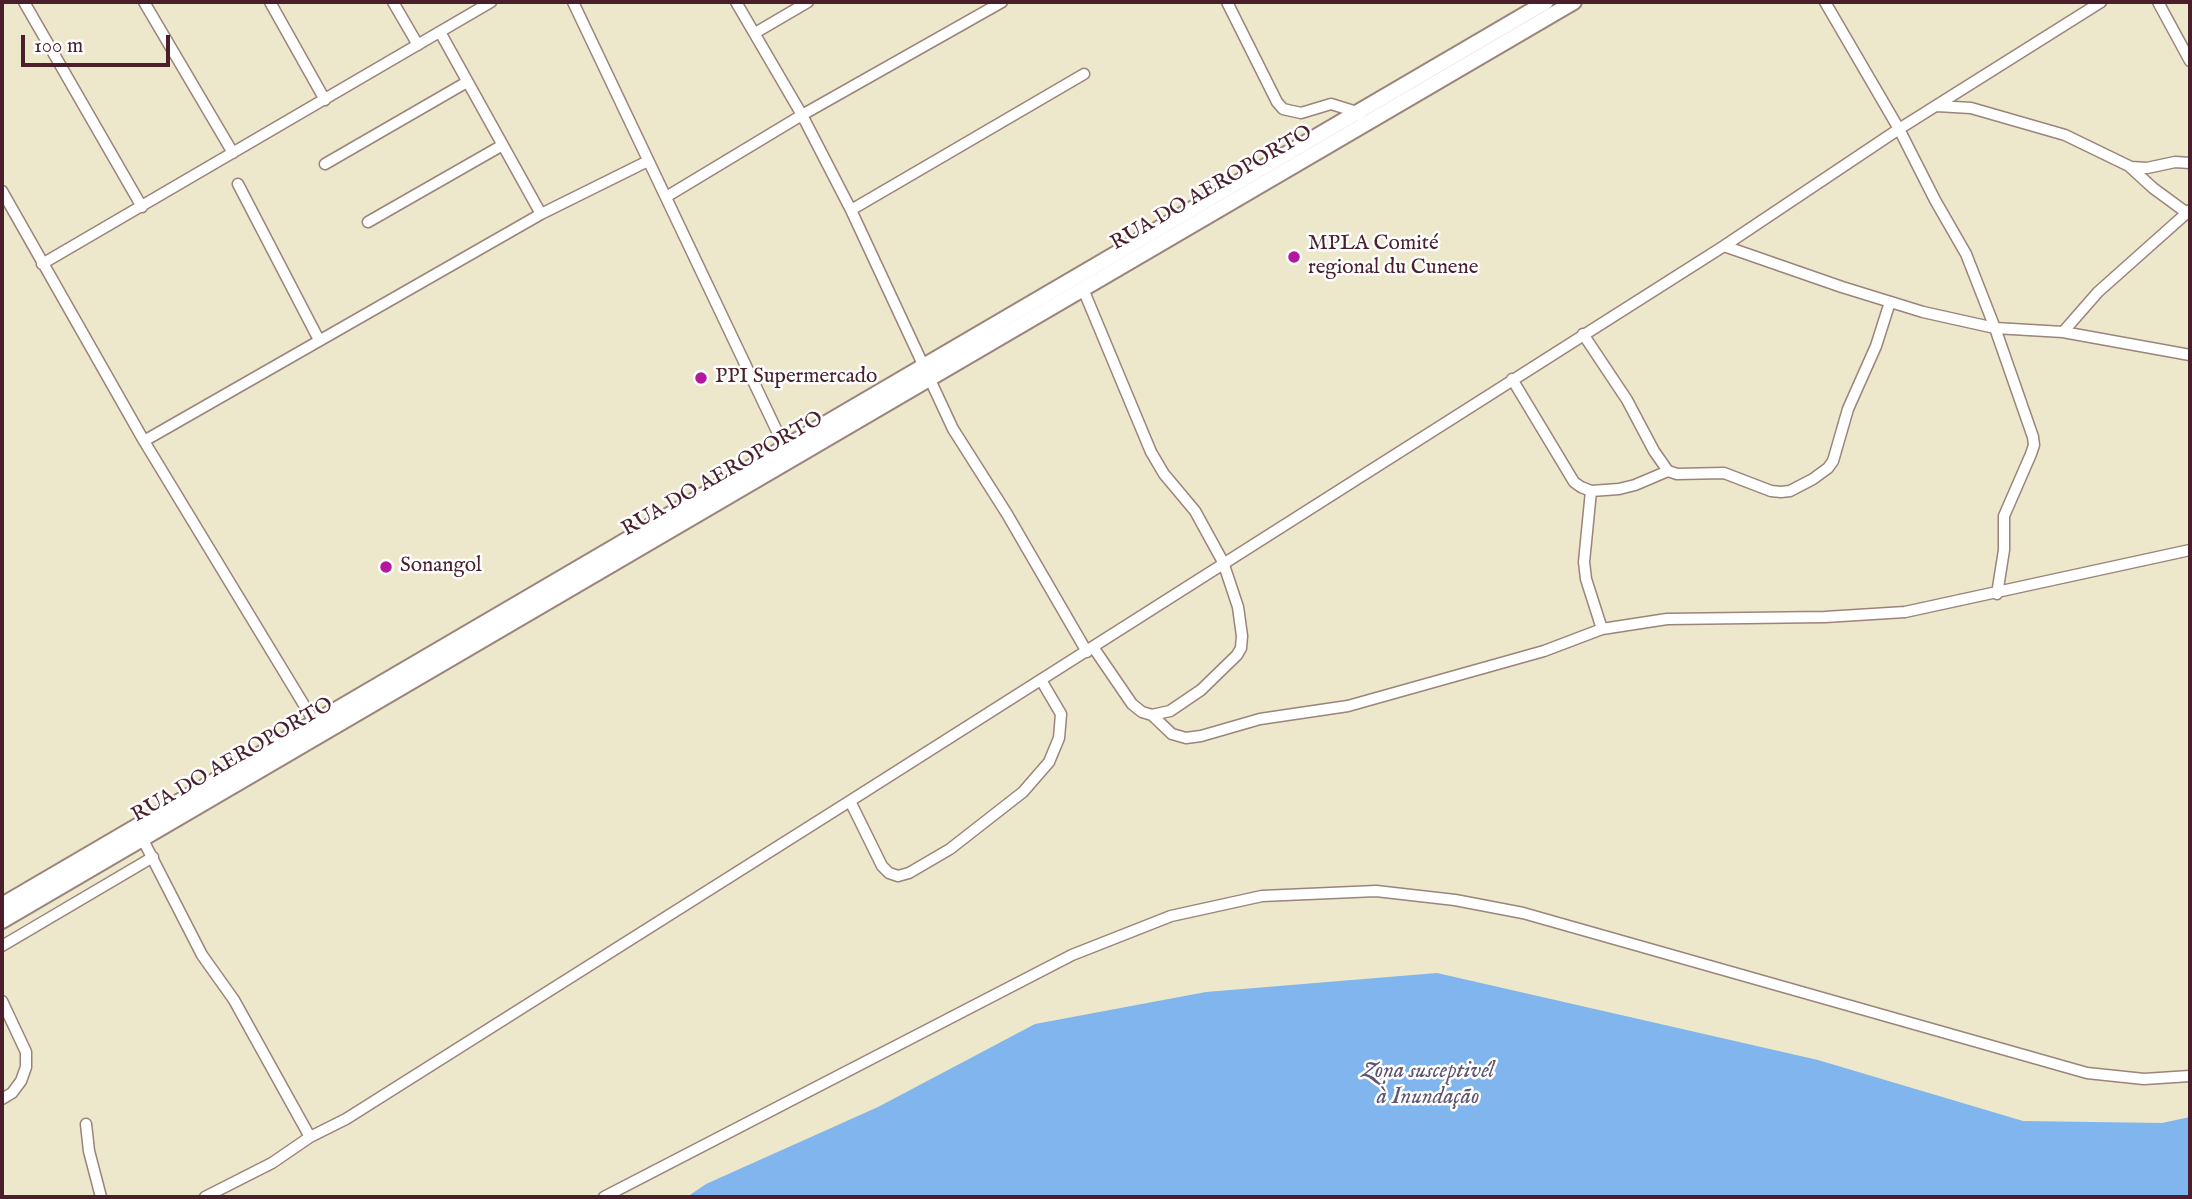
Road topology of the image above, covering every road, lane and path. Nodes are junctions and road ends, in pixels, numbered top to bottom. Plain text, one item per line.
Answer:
1 (24, 2) edge
2 (144, 2) edge
3 (270, 2) edge
4 (393, 2) edge
5 (491, 2) edge
6 (573, 2) edge
7 (736, 2) edge
8 (808, 2) edge
9 (1002, 2) edge
10 (1227, 2) edge
11 (1546, 2) edge
12 (1574, 2) edge
13 (1825, 2) edge
14 (2101, 2) edge
15 (2158, 2) edge
16 (440, 32) junction
17 (755, 33) junction
18 (418, 44) junction
19 (2190, 61) edge
20 (1084, 74) dead end
21 (467, 82) junction
22 (325, 100) junction
23 (1936, 106) junction
24 (802, 115) junction
25 (1361, 118) junction
26 (1899, 129) junction
27 (501, 146) junction
28 (233, 153) junction
29 (648, 161) junction
30 (2190, 163) edge
31 (325, 164) dead end
32 (2131, 167) junction
33 (239, 184) dead end
34 (2, 191) edge
35 (666, 197) junction
36 (142, 207) junction
37 (851, 210) junction
38 (2189, 212) edge
39 (541, 214) junction
40 (368, 222) dead end
41 (1724, 246) junction
42 (42, 264) junction
43 (1083, 289) junction
44 (1890, 302) junction
45 (1995, 328) junction
46 (2063, 332) junction
47 (1583, 334) junction
48 (319, 340) junction
49 (2190, 355) edge
50 (928, 372) junction
51 (1512, 379) junction
52 (144, 441) junction
53 (785, 448) junction
54 (1668, 471) junction
55 (1591, 491) junction
56 (2190, 550) edge
57 (1223, 562) junction
58 (1997, 594) junction
59 (1602, 629) junction
60 (1090, 649) junction
61 (1041, 680) junction
62 (1152, 715) junction
63 (318, 728) junction
64 (850, 801) junction
65 (142, 838) junction
66 (152, 857) junction
67 (2, 905) edge
68 (2, 921) edge
69 (2, 946) edge
70 (2, 1001) edge
71 (2190, 1076) edge
72 (2, 1099) edge
73 (86, 1124) dead end
74 (310, 1137) junction
75 (101, 1197) edge
76 (205, 1197) edge
77 (604, 1197) edge

1 - 36 street
2 - 28 street
3 - 22 street
4 - 18 street
5 - 16 street
6 - 29 street
7 - 17 street
8 - 17 street
9 - 24 street
10 - 25 street
11 - 25 main road, RUA DO AEROPORTO
12 - 25 main road, RUA DO AEROPORTO
13 - 26 street
14 - 23 street
15 - 19 street
16 - 18 street
16 - 21 street
17 - 24 street
18 - 22 street
20 - 37 street
21 - 27 street
21 - 31 street
22 - 28 street
23 - 26 street
23 - 32 street
24 - 35 street
24 - 37 street
25 - 43 main road, RUA DO AEROPORTO
25 - 50 main road, RUA DO AEROPORTO
26 - 41 street
26 - 45 street
27 - 39 street
27 - 40 street
28 - 36 street
29 - 35 street
29 - 39 street
30 - 32 street
32 - 38 street
33 - 48 street
34 - 42 street
35 - 53 street
36 - 42 street
37 - 50 street
38 - 46 street
39 - 48 street
41 - 44 street
41 - 47 street
42 - 52 street
43 - 50 main road, RUA DO AEROPORTO
43 - 57 street
44 - 45 street
44 - 54 street
45 - 46 street
45 - 58 street
46 - 49 street
47 - 51 street
47 - 54 street
48 - 52 street
50 - 53 main road, RUA DO AEROPORTO
50 - 60 street
50 - 63 main road, RUA DO AEROPORTO
51 - 55 street
51 - 57 street
52 - 63 street
53 - 63 main road, RUA DO AEROPORTO
54 - 55 street
55 - 59 street
56 - 58 street
57 - 60 street
57 - 62 street
58 - 59 street
59 - 62 street
60 - 61 street
60 - 62 street
61 - 64 street
61 - 64 street
63 - 65 main road, RUA DO AEROPORTO
63 - 67 main road, RUA DO AEROPORTO
64 - 74 street
65 - 66 street
65 - 68 main road, RUA DO AEROPORTO
66 - 69 street
66 - 74 street
70 - 72 street
71 - 77 street
73 - 75 street
74 - 76 street

